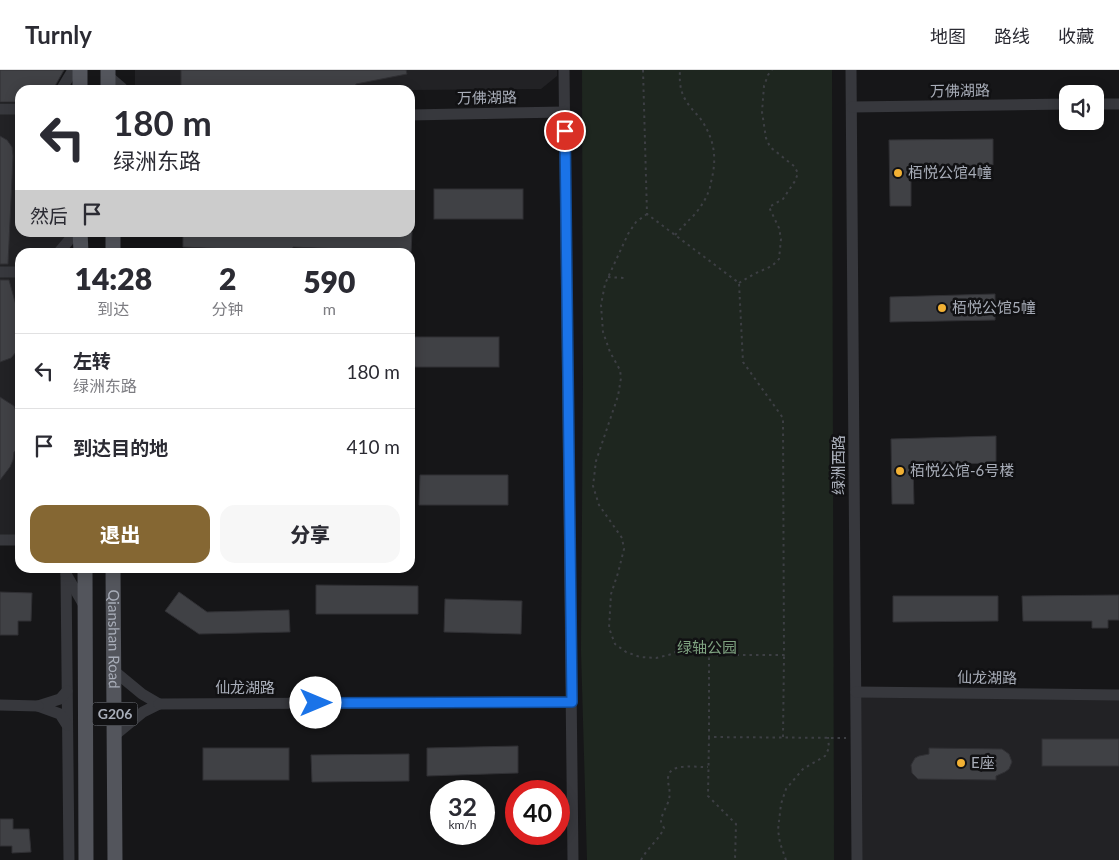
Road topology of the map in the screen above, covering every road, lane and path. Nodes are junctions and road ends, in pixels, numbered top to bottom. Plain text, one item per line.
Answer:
1 (73, 70) edge
2 (80, 70) edge
3 (564, 70) edge
4 (642, 70) edge
5 (680, 70) edge
6 (772, 70) edge
7 (851, 70) edge
8 (64, 85) edge
9 (80, 85) edge
10 (1059, 104) edge
11 (1104, 104) edge
12 (1119, 104) edge
13 (852, 107) junction
14 (0, 109) edge
15 (15, 109) edge
16 (564, 112) junction
17 (415, 115) edge
18 (647, 214) junction
19 (675, 235) junction
20 (72, 237) edge
21 (62, 248) edge
22 (0, 272) edge
23 (15, 272) edge
24 (608, 278) junction
25 (625, 278) dead end
26 (739, 283) junction
27 (0, 540) edge
28 (15, 540) edge
29 (66, 573) edge
30 (68, 573) edge
31 (85, 573) edge
32 (113, 573) edge
33 (85, 607) junction
34 (709, 655) junction
35 (784, 655) junction
36 (113, 670) junction
37 (67, 691) junction
38 (856, 692) junction
39 (1119, 695) edge
40 (572, 702) junction
41 (159, 704) junction
42 (0, 705) edge
43 (38, 706) junction
44 (67, 725) junction
45 (115, 736) junction
46 (709, 736) junction
47 (783, 737) junction
48 (828, 737) junction
49 (856, 738) junction
50 (708, 767) junction
51 (69, 860) edge
52 (86, 860) edge
53 (115, 860) edge
54 (573, 860) edge
55 (641, 860) edge
56 (735, 860) edge
57 (786, 860) edge
58 (857, 860) edge

1 - 8 street
2 - 9 main road
3 - 16 street
4 - 18 path
5 - 19 path
6 - 26 path
7 - 13 street, 绿洲西路
10 - 13 street, 万佛湖路
11 - 12 street
13 - 38 street, 绿洲西路
14 - 15 street
16 - 17 street, 万佛湖路
16 - 40 street
18 - 19 path
18 - 24 path
19 - 26 path
20 - 21 street
22 - 23 street
24 - 25 path
24 - 34 path
26 - 35 path
27 - 28 street
29 - 37 street
30 - 33 street
31 - 33 main road, Qianshan Road / G206
32 - 36 main road, Qianshan Road / G206
33 - 52 main road, Qianshan Road / G206
34 - 35 path
34 - 46 path
35 - 47 path
36 - 41 street
36 - 45 main road, Qianshan Road / G206
37 - 43 street
37 - 44 street
38 - 39 street, 仙龙湖路
38 - 49 street, 绿洲西路
40 - 41 street, 仙龙湖路
40 - 54 street
41 - 45 street
42 - 43 street
43 - 44 street
44 - 51 street
45 - 53 main road, Qianshan Road / G206
46 - 47 path
46 - 50 path
47 - 48 path
48 - 49 path
48 - 57 path
49 - 58 street, 绿洲西路
50 - 55 path
50 - 56 path

